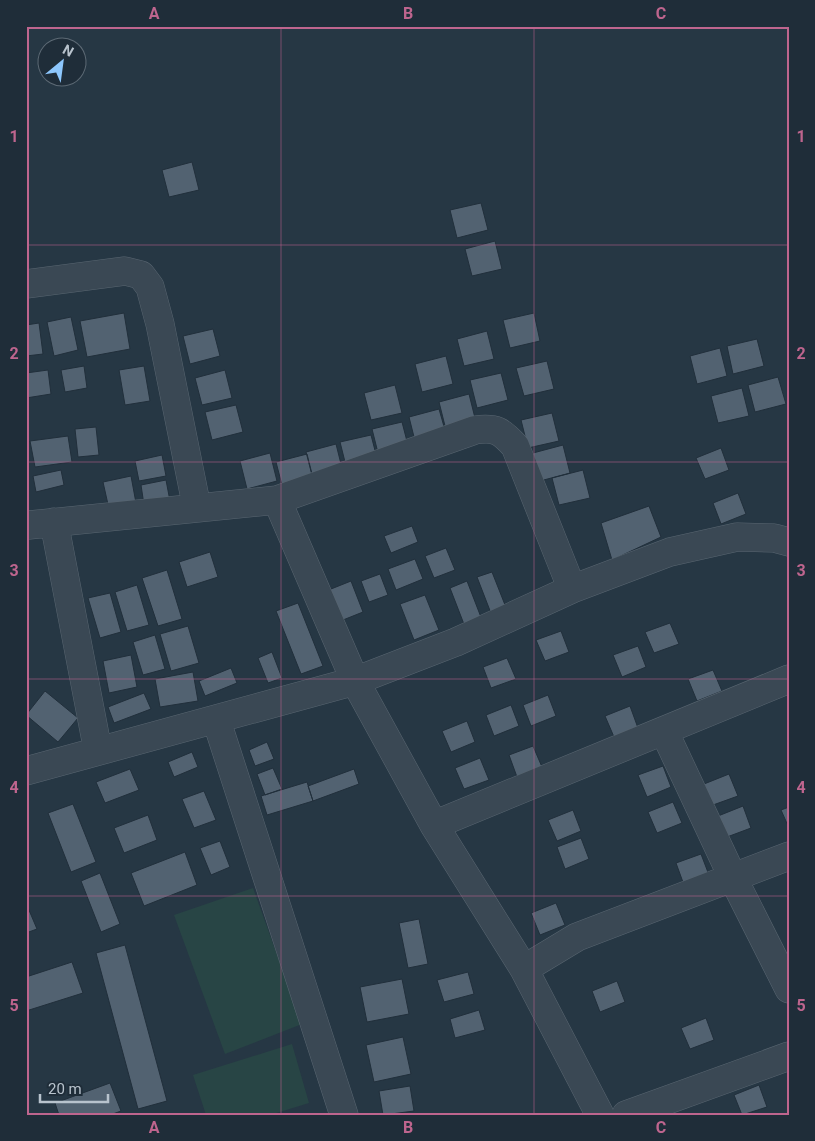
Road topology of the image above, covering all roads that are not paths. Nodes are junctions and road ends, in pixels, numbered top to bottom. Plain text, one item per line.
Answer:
1 (26, 284) edge
2 (276, 500) junction
3 (197, 508) junction
4 (34, 521) edge
5 (789, 542) edge
6 (572, 589) junction
7 (789, 679) edge
8 (354, 681) junction
9 (216, 718) junction
10 (664, 731) junction
11 (98, 751) junction
12 (26, 772) edge
13 (434, 825) junction
14 (789, 856) edge
15 (733, 878) junction
16 (524, 969) junction
17 (789, 988) edge
18 (789, 1056) edge
19 (344, 1115) edge
20 (600, 1115) edge
21 (626, 1115) edge

1 - 3 street
2 - 3 street
2 - 6 street
2 - 8 street
3 - 4 street
4 - 11 street
5 - 6 street
6 - 8 street
7 - 10 street
8 - 9 street
8 - 13 street
9 - 11 street
9 - 19 street
10 - 13 street
10 - 15 street
11 - 12 street
13 - 16 street
14 - 15 street
15 - 16 street
15 - 17 street
16 - 20 street
18 - 21 street

